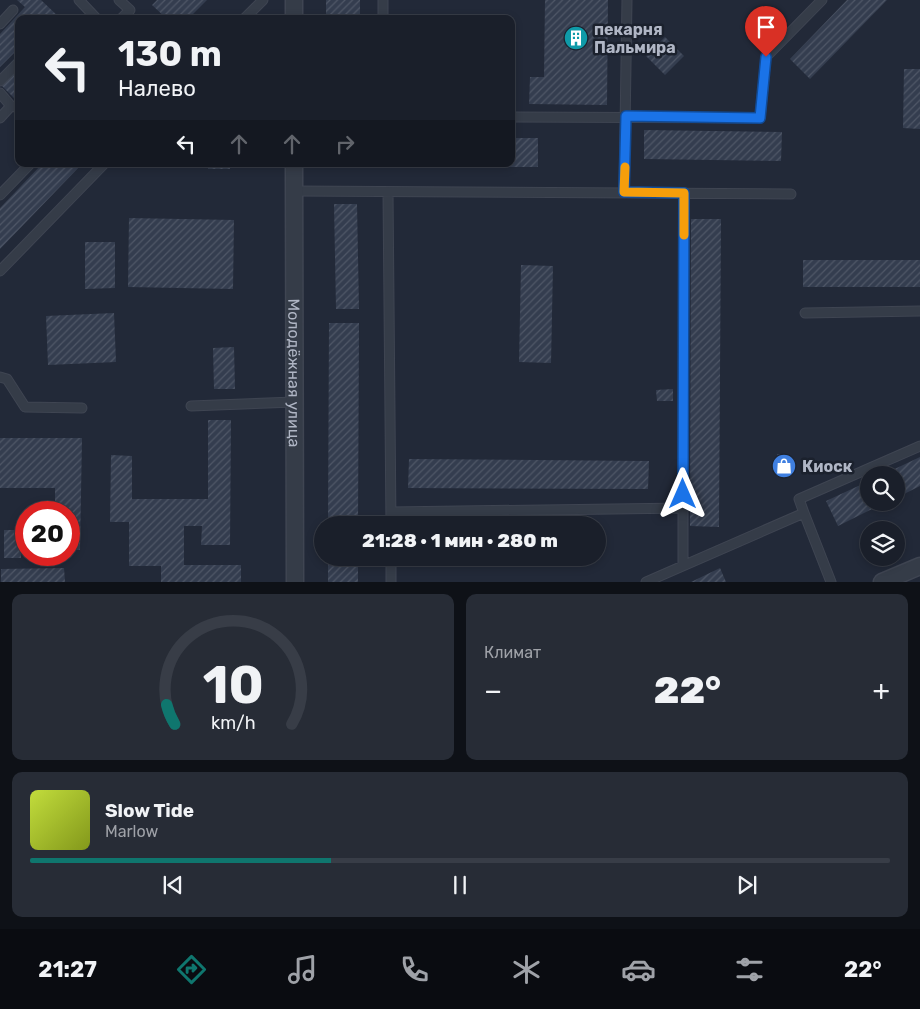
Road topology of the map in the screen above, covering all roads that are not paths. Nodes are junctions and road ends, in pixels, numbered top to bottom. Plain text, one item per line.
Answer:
1 (79, 0) edge
2 (120, 0) edge
3 (263, 0) edge
4 (294, 0) edge
5 (383, 0) edge
6 (627, 0) edge
7 (822, 0) edge
8 (13, 10) dead end
9 (93, 15) edge
10 (125, 15) edge
11 (248, 15) edge
12 (294, 15) edge
13 (383, 15) edge
14 (0, 24) edge
15 (15, 66) edge
16 (0, 81) edge
17 (0, 93) edge
18 (15, 107) edge
19 (626, 116) junction
20 (515, 117) edge
21 (0, 118) edge
22 (27, 167) edge
23 (101, 167) edge
24 (294, 167) edge
25 (294, 191) junction
26 (388, 192) junction
27 (624, 192) junction
28 (684, 193) junction
29 (790, 194) dead end
30 (0, 196) edge
31 (0, 271) edge
32 (920, 311) edge
33 (805, 313) dead end
34 (0, 377) edge
35 (295, 402) junction
36 (191, 406) dead end
37 (82, 408) dead end
38 (920, 446) edge
39 (683, 508) junction
40 (391, 512) junction
41 (804, 514) junction
42 (391, 516) edge
43 (683, 565) junction
44 (391, 566) edge
45 (920, 566) edge
46 (295, 582) edge
47 (391, 582) edge
48 (646, 582) edge
49 (831, 582) edge
50 (882, 582) edge

1 - 9 lane
2 - 10 lane
3 - 11 lane
4 - 12 street
5 - 13 lane
6 - 19 lane
7 - 19 lane
8 - 14 lane
15 - 16 lane
17 - 18 lane
18 - 21 lane
19 - 20 lane
19 - 27 lane
22 - 30 lane
23 - 31 lane
24 - 25 street, Молодёжная улица
25 - 26 lane
25 - 35 street, Молодёжная улица
26 - 27 lane
26 - 40 lane
27 - 28 lane
28 - 29 lane
28 - 39 lane
32 - 33 lane
34 - 37 lane
35 - 36 lane
35 - 46 street, Молодёжная улица
38 - 41 lane
39 - 40 lane
39 - 43 lane
40 - 42 lane
41 - 43 lane
41 - 49 lane
43 - 48 lane
44 - 47 lane
45 - 50 street

